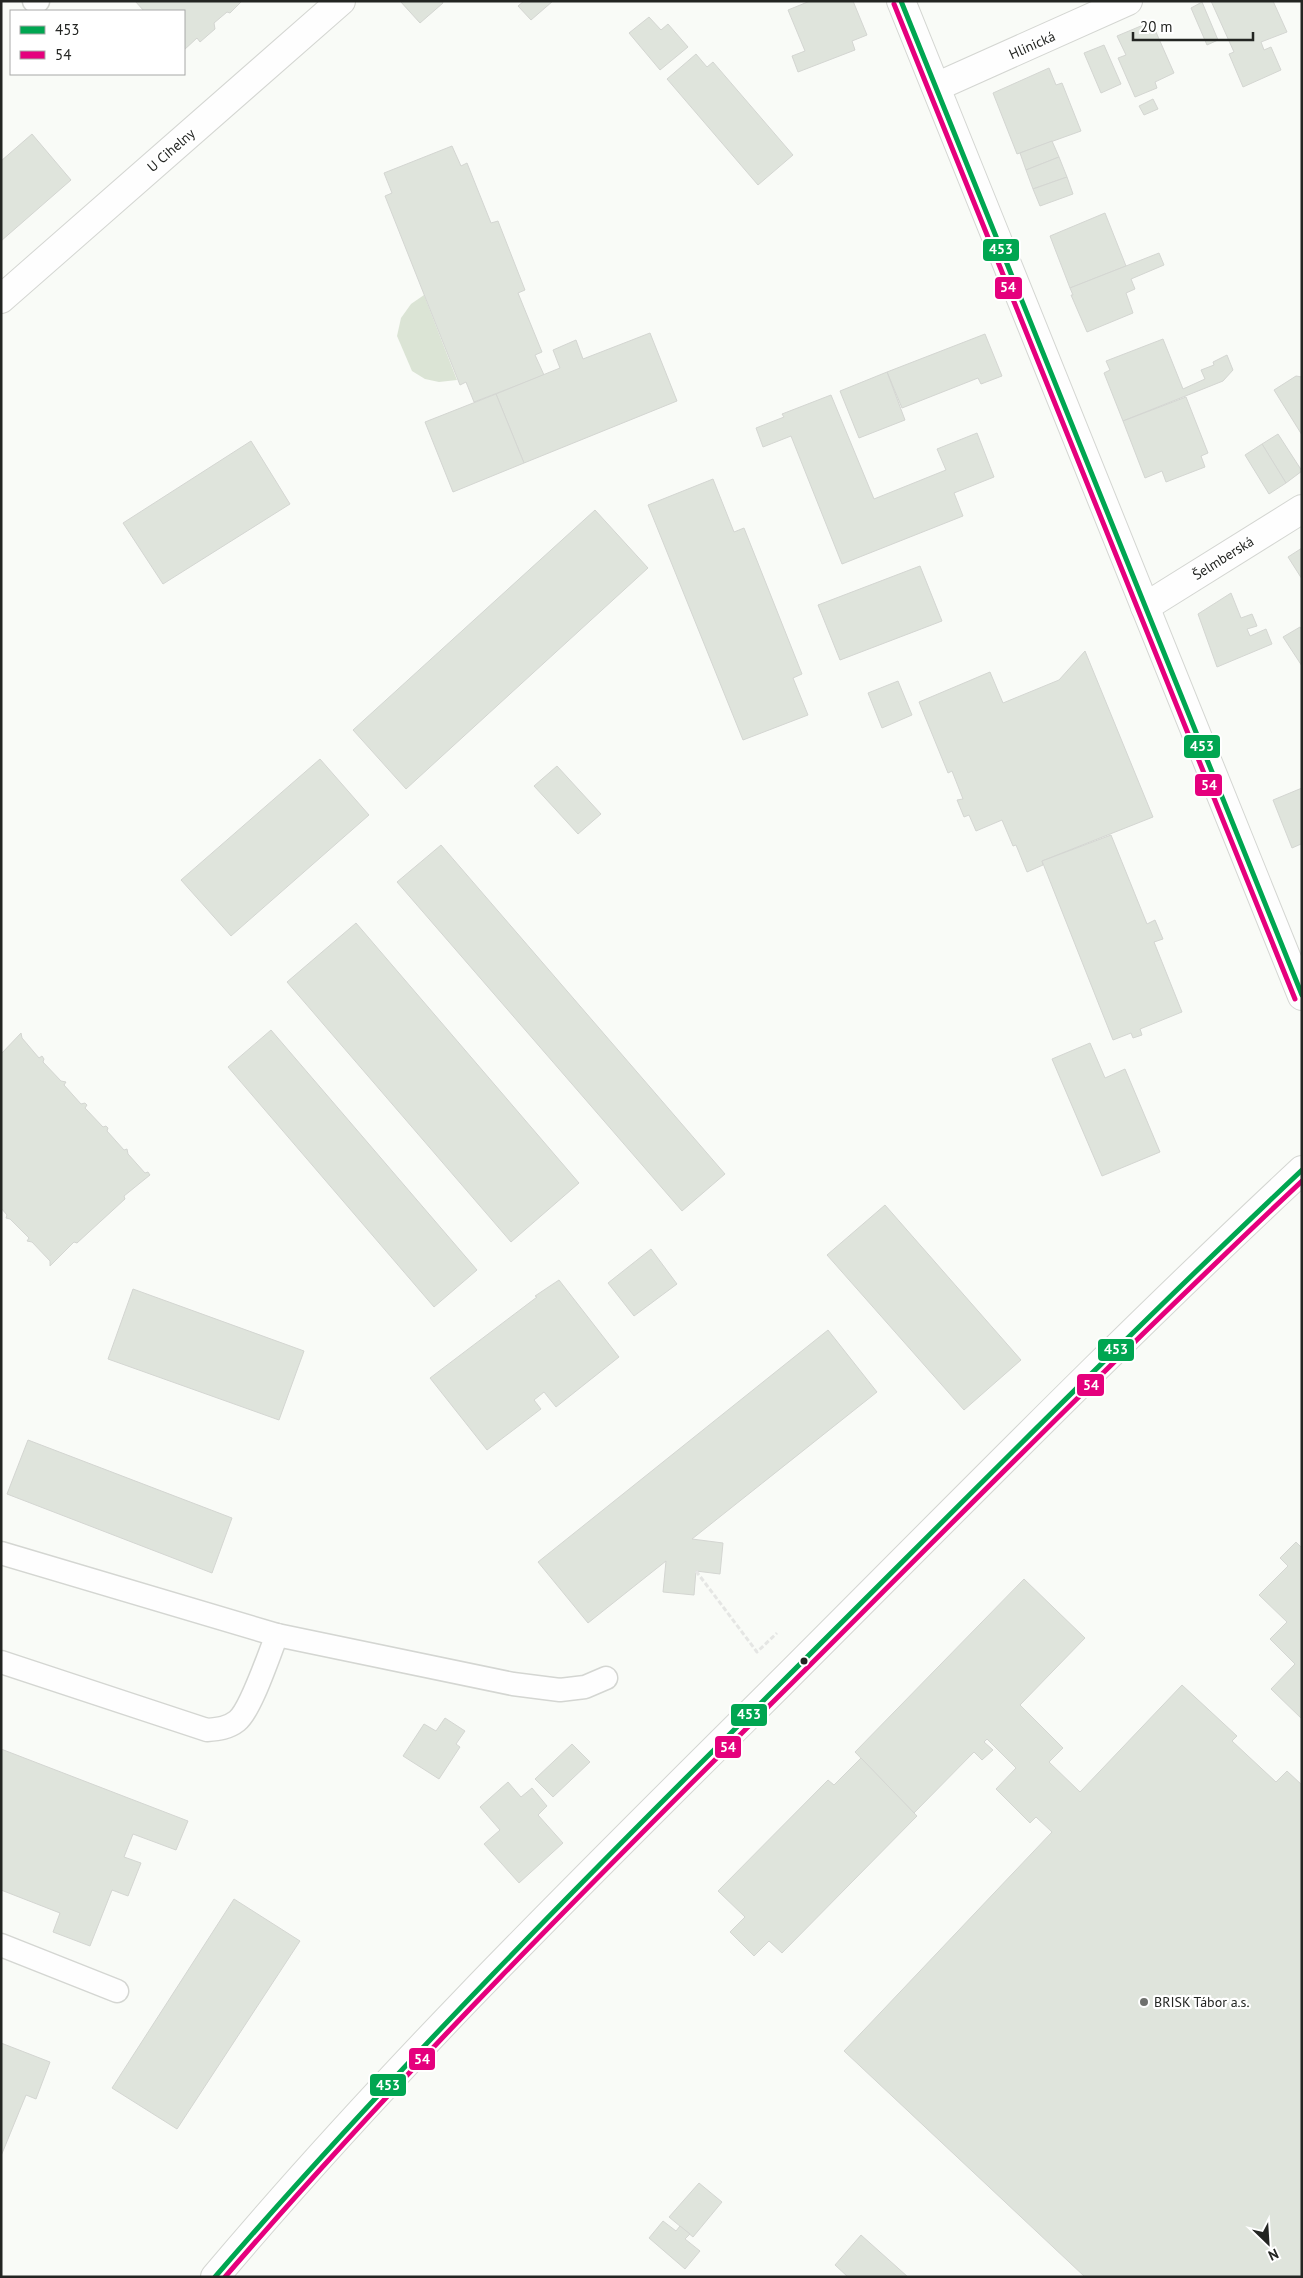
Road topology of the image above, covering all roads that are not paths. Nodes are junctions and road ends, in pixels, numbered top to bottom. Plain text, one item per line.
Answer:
1 (34, 1) edge
2 (38, 1) edge
3 (341, 1) edge
4 (901, 1) edge
5 (1128, 1) edge
6 (936, 88) junction
7 (1, 299) edge
8 (1302, 509) edge
9 (1145, 607) junction
10 (1302, 996) edge
11 (1302, 1170) edge
12 (1, 1553) edge
13 (277, 1635) junction
14 (1, 1662) edge
15 (606, 1678) dead end
16 (1, 1945) edge
17 (118, 1991) dead end
18 (215, 2277) edge

1 - 2 lane
3 - 7 main road, U Cihelny
4 - 6 main road
5 - 6 main road, Hlinická
6 - 9 main road
8 - 9 main road, Šelmberská
9 - 10 main road
11 - 18 main road
12 - 13 lane
13 - 14 lane
13 - 15 lane
16 - 17 lane

